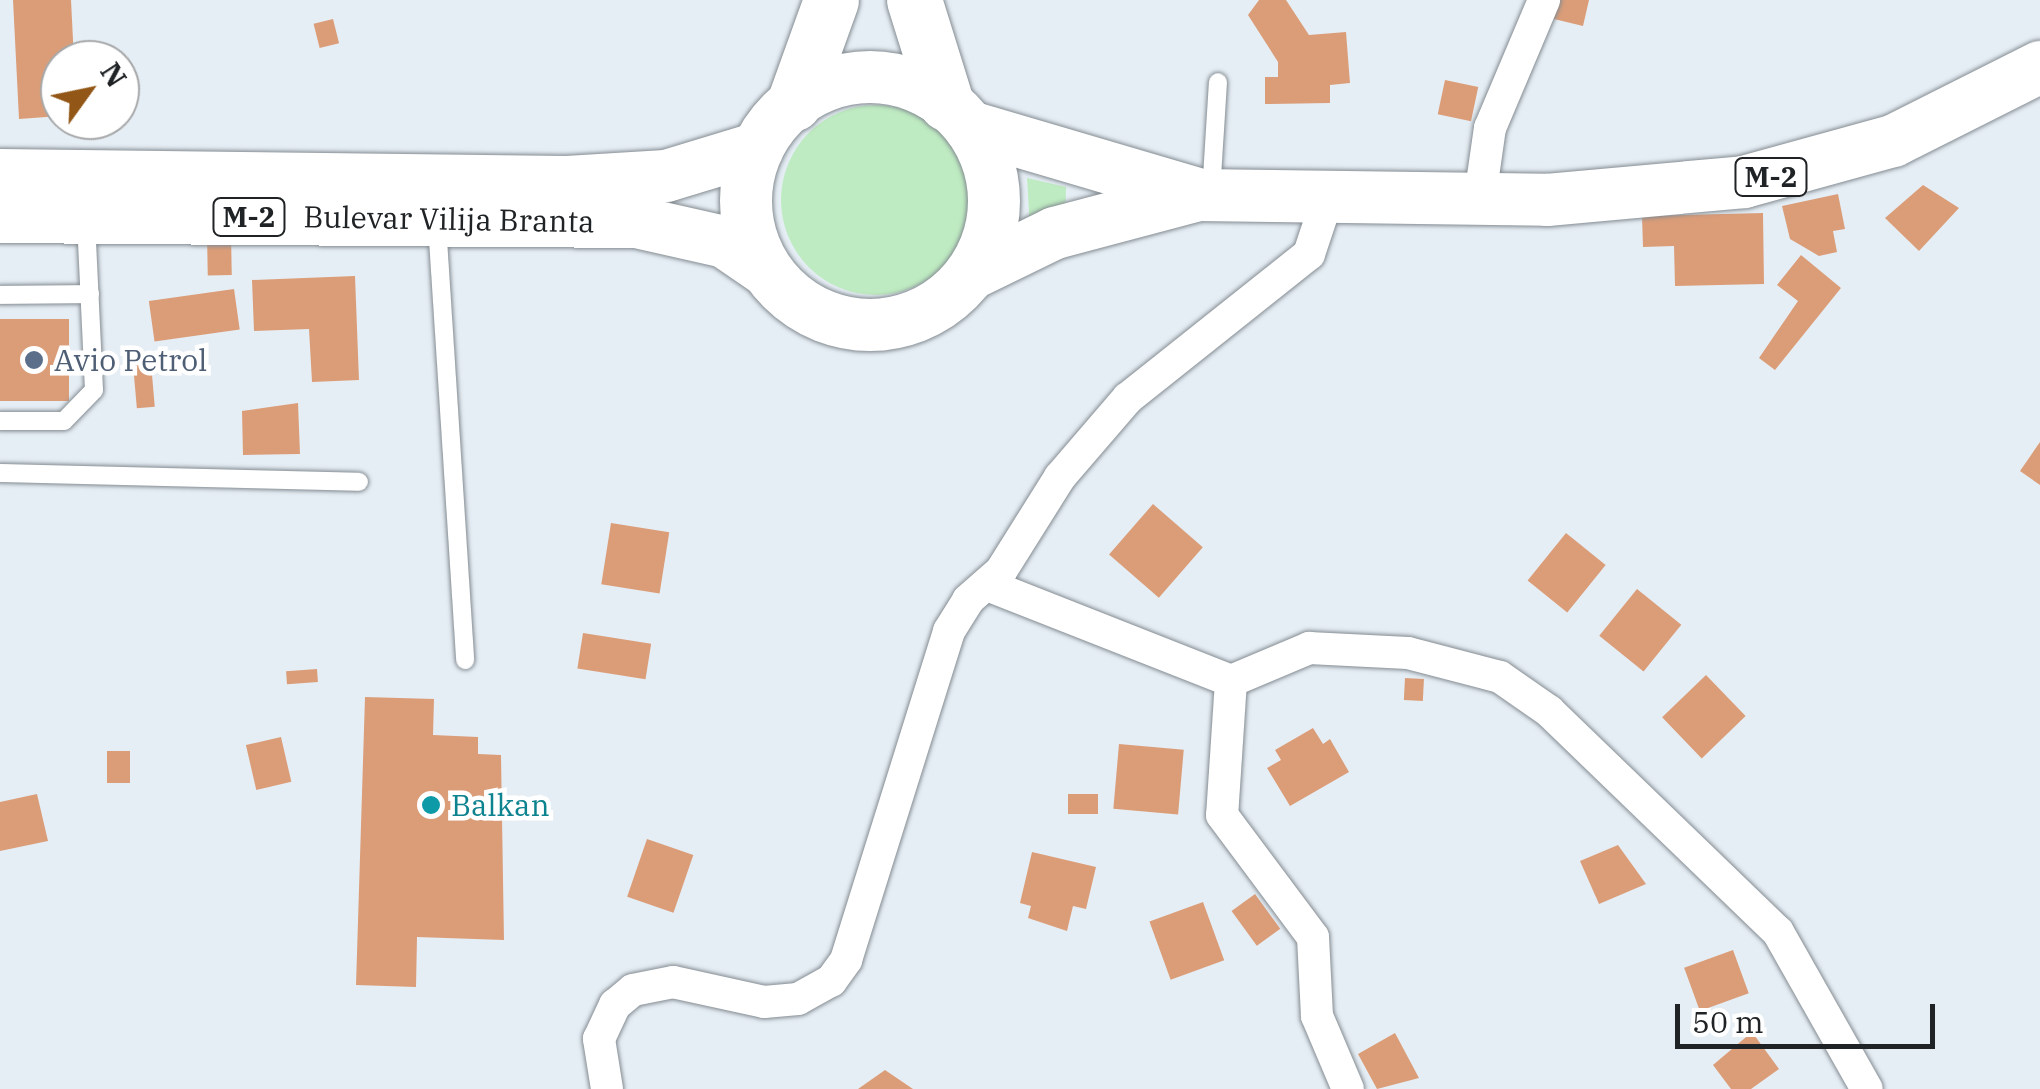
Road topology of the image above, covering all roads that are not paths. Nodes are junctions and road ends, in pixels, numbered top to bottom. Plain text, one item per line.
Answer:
1 (831, 0) edge
2 (914, 0) edge
3 (1544, 0) edge
4 (2040, 67) edge
5 (1218, 82) dead end
6 (794, 103) junction
7 (958, 115) junction
8 (758, 148) junction
9 (0, 175) edge
10 (1205, 194) junction
11 (1328, 196) junction
12 (1480, 197) junction
13 (0, 216) edge
14 (86, 217) junction
15 (437, 219) junction
16 (767, 270) junction
17 (971, 274) junction
18 (90, 294) junction
19 (0, 295) edge
20 (0, 420) edge
21 (0, 474) edge
22 (359, 482) dead end
23 (990, 586) junction
24 (465, 660) dead end
25 (1231, 682) junction
26 (607, 1089) edge
27 (1348, 1089) edge
28 (1867, 1089) edge

1 - 6 highway
2 - 7 highway
3 - 12 street
4 - 12 main road, M-2
5 - 10 lane
6 - 7 main road, M-2
6 - 8 main road, M-2
7 - 10 main road, M-2
7 - 17 main road, M-2
8 - 9 main road, Bulevar Vilija Branta / M-2
8 - 16 main road, M-2
10 - 11 main road, M-2
10 - 17 main road, M-2
11 - 12 main road, M-2
11 - 23 street
13 - 14 main road, Bulevar Vilija Branta / M-2
14 - 15 main road, Bulevar Vilija Branta / M-2
14 - 18 lane
15 - 16 main road, Bulevar Vilija Branta / M-2
15 - 24 lane
16 - 17 main road, M-2
18 - 19 lane
18 - 20 lane
21 - 22 lane
23 - 25 street
23 - 26 street
25 - 27 street
25 - 28 street

